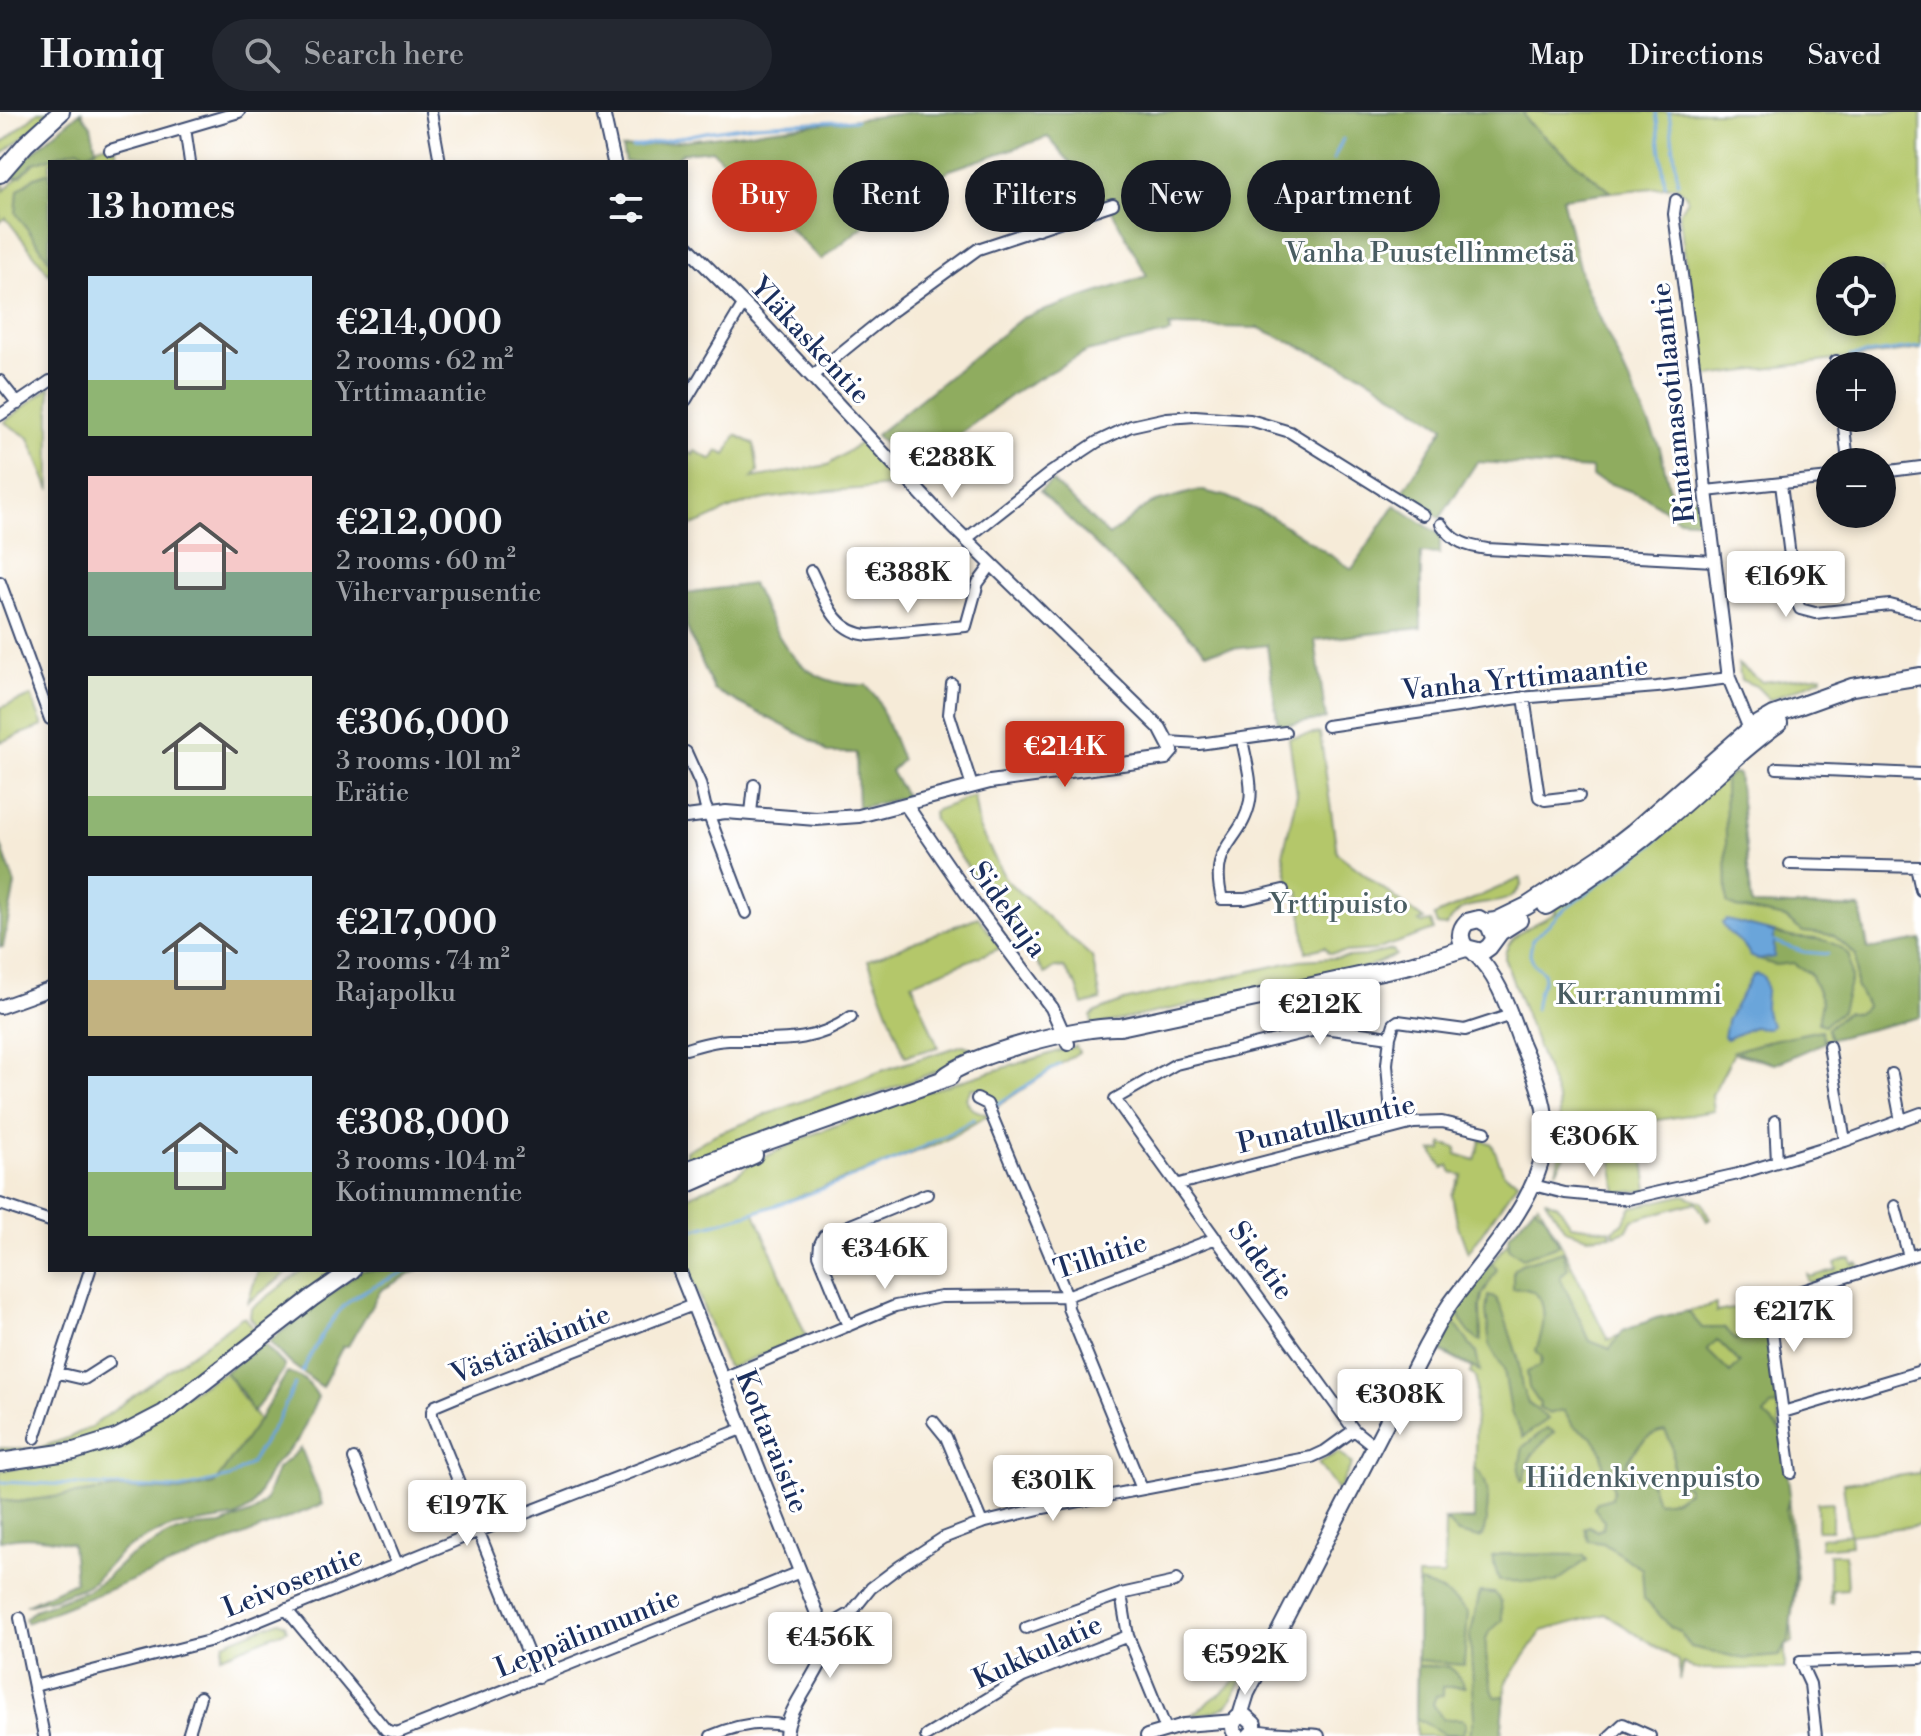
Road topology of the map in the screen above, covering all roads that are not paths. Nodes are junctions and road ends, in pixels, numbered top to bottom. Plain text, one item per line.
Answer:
1 (61, 112) edge
2 (239, 112) edge
3 (431, 112) edge
4 (603, 112) edge
5 (185, 128) junction
6 (26, 144) junction
7 (110, 150) dead end
8 (190, 160) edge
9 (440, 160) edge
10 (614, 160) edge
11 (0, 162) edge
12 (0, 174) edge
13 (1676, 200) dead end
14 (1113, 204) dead end
15 (688, 248) edge
16 (744, 303) junction
17 (812, 376) junction
18 (0, 381) edge
19 (48, 382) edge
20 (688, 397) edge
21 (18, 404) junction
22 (0, 415) edge
23 (1921, 467) edge
24 (1896, 470) edge
25 (1816, 480) edge
26 (1781, 484) junction
27 (1706, 491) junction
28 (1423, 515) dead end
29 (1441, 524) dead end
30 (966, 539) junction
31 (1714, 561) junction
32 (992, 564) junction
33 (811, 571) dead end
34 (0, 582) edge
35 (1921, 613) edge
36 (1921, 676) edge
37 (1729, 678) junction
38 (952, 684) dead end
39 (1524, 697) junction
40 (48, 714) edge
41 (1327, 726) dead end
42 (1285, 732) dead end
43 (1752, 734) junction
44 (1242, 739) junction
45 (1168, 742) junction
46 (688, 756) edge
47 (1777, 768) dead end
48 (1921, 774) edge
49 (754, 785) dead end
50 (972, 786) junction
51 (1579, 796) dead end
52 (906, 805) junction
53 (751, 813) junction
54 (709, 814) junction
55 (688, 817) edge
56 (1790, 864) dead end
57 (1918, 867) edge
58 (1283, 890) dead end
59 (1921, 890) edge
60 (746, 913) dead end
61 (1491, 935) junction
62 (1467, 944) junction
63 (1494, 975) junction
64 (48, 990) edge
65 (0, 1007) edge
66 (1511, 1015) junction
67 (851, 1017) dead end
68 (1390, 1037) junction
69 (1066, 1039) junction
70 (1829, 1046) dead end
71 (688, 1049) edge
72 (1892, 1074) dead end
73 (977, 1099) dead end
74 (1921, 1113) edge
75 (1775, 1121) dead end
76 (1901, 1121) junction
77 (1392, 1128) junction
78 (1485, 1132) dead end
79 (781, 1138) junction
80 (1845, 1141) junction
81 (1777, 1162) junction
82 (688, 1169) edge
83 (688, 1184) edge
84 (1179, 1184) junction
85 (1533, 1185) junction
86 (927, 1194) dead end
87 (0, 1204) edge
88 (1895, 1206) dead end
89 (48, 1220) edge
90 (1216, 1238) junction
91 (1921, 1253) edge
92 (1909, 1257) junction
93 (89, 1272) edge
94 (349, 1272) edge
95 (680, 1272) edge
96 (1067, 1296) junction
97 (693, 1305) junction
98 (848, 1326) junction
99 (109, 1363) dead end
100 (1921, 1371) edge
101 (58, 1373) junction
102 (723, 1378) junction
103 (1783, 1412) junction
104 (933, 1421) dead end
105 (742, 1429) junction
106 (1354, 1430) junction
107 (35, 1438) dead end
108 (1374, 1446) junction
109 (354, 1459) dead end
110 (1, 1461) edge
111 (1791, 1473) dead end
112 (1142, 1489) junction
113 (982, 1523) junction
114 (478, 1531) junction
115 (397, 1564) junction
116 (800, 1572) junction
117 (1177, 1579) dead end
118 (1121, 1594) junction
119 (286, 1609) junction
120 (20, 1618) dead end
121 (1026, 1628) dead end
122 (824, 1629) junction
123 (1128, 1636) junction
124 (1921, 1658) edge
125 (538, 1678) junction
126 (34, 1689) junction
127 (200, 1697) dead end
128 (1244, 1727) edge
129 (1166, 1729) junction
130 (786, 1731) edge
131 (44, 1736) edge
132 (188, 1736) edge
133 (711, 1736) edge
134 (926, 1736) edge
135 (1147, 1736) edge
136 (1318, 1736) edge
137 (1610, 1736) edge
138 (1650, 1736) edge
139 (1816, 1736) edge

1 - 6 main road
2 - 5 street
3 - 9 street
4 - 10 street
5 - 7 street
5 - 8 street
6 - 11 main road
6 - 12 main road
13 - 27 street, Rintamasotilaantie
14 - 17 street
15 - 16 street, Yläkaskentie
16 - 17 street, Yläkaskentie
16 - 20 street
17 - 30 street, Yläkaskentie
18 - 21 street
19 - 21 street
21 - 22 street
23 - 24 street
25 - 26 street
26 - 27 street
26 - 35 street
27 - 31 street, Rintamasotilaantie
28 - 30 street
29 - 31 street
30 - 32 street, Yläkaskentie
31 - 37 street, Rintamasotilaantie
32 - 33 street
32 - 45 street, Yläkaskentie
34 - 40 street
36 - 43 main road
37 - 39 street, Vanha Yrttimaantie
37 - 43 street, Rintamasotilaantie
38 - 50 street
39 - 41 street, Vanha Yrttimaantie
39 - 51 street
42 - 44 street
43 - 61 main road
44 - 45 street
44 - 58 street
45 - 50 street
46 - 54 street
47 - 48 street
49 - 53 street
50 - 52 street
52 - 53 street
52 - 69 street, Sidekuja
53 - 54 street
54 - 55 street
54 - 60 street
56 - 57 street
57 - 59 street
61 - 62 main road
61 - 62 main road
61 - 63 main road
62 - 63 main road
62 - 69 main road
63 - 66 main road
64 - 65 street
66 - 68 street
66 - 85 main road
67 - 71 street
68 - 77 street
68 - 84 street, Sidetie
69 - 79 main road
70 - 80 street
72 - 76 street
73 - 96 street
74 - 76 street
75 - 81 street
76 - 80 street
77 - 78 street, Punatulkuntie
77 - 84 street, Punatulkuntie
79 - 82 main road
79 - 83 main road
80 - 81 street
81 - 85 street
84 - 90 street, Sidetie
85 - 108 main road
86 - 98 street
87 - 89 street
88 - 92 street
90 - 96 street, Tilhitie
90 - 106 street, Sidetie
91 - 92 street
92 - 103 street
93 - 101 street
94 - 110 main road
95 - 97 street, Kottaraistie
96 - 98 street, Tilhitie
96 - 112 street
97 - 102 street, Kottaraistie
97 - 114 street, Västäräkintie
98 - 102 street, Tilhitie
99 - 101 street
100 - 103 street
101 - 107 street
102 - 105 street, Kottaraistie
103 - 111 street
104 - 113 street
105 - 114 street, Leivosentie
105 - 116 street, Kottaraistie
106 - 108 street, Sidetie
106 - 112 street
108 - 128 main road
109 - 115 street
112 - 113 street
113 - 122 street
114 - 115 street, Leivosentie
114 - 125 street
115 - 119 street, Leivosentie
116 - 122 street, Kottaraistie
116 - 125 street, Leppälinnuntie
117 - 118 street
118 - 121 street
118 - 123 street
119 - 125 street, Leppälinnuntie
119 - 126 street, Leivosentie
120 - 126 street
122 - 130 street
123 - 129 street
123 - 134 street, Kukkulatie
124 - 139 street
126 - 131 street
127 - 132 street
128 - 129 street
128 - 136 street
129 - 135 street
130 - 133 street
137 - 138 street

